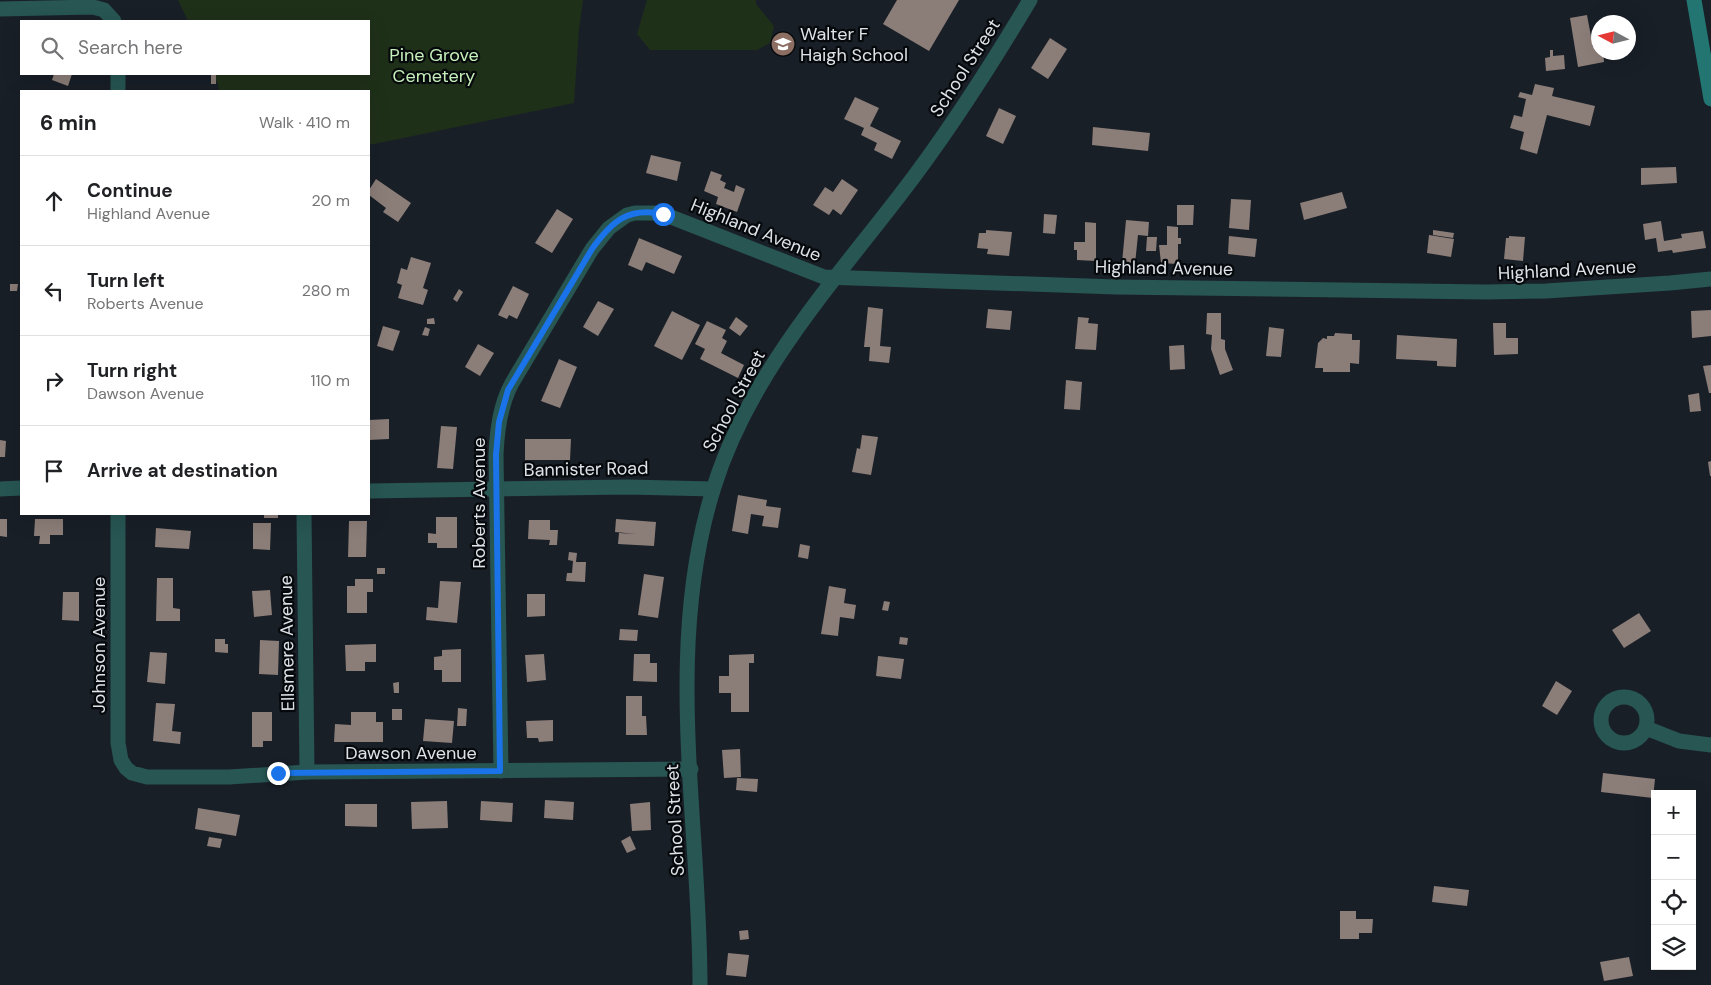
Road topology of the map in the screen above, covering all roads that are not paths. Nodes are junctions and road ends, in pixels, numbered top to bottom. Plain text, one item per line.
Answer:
1 (1030, 0) edge
2 (1694, 0) edge
3 (0, 9) edge
4 (109, 16) edge
5 (118, 75) edge
6 (118, 90) edge
7 (1711, 99) edge
8 (627, 215) joint
9 (836, 277) junction
10 (1711, 279) edge
11 (20, 488) edge
12 (0, 489) edge
13 (496, 489) junction
14 (713, 490) junction
15 (370, 491) edge
16 (118, 515) edge
17 (304, 515) edge
18 (1646, 728) dead end
19 (1711, 745) edge
20 (691, 769) junction
21 (500, 771) junction
22 (307, 772) junction
23 (132, 773) joint
24 (700, 985) edge

1 - 9 street, School Street
2 - 7 main road
3 - 4 street
5 - 6 street
8 - 9 street, Highland Avenue
8 - 13 street, Roberts Avenue
9 - 10 street, Highland Avenue
9 - 14 street, School Street
11 - 12 street
13 - 14 street, Bannister Road
13 - 15 street, Bannister Road
13 - 21 street, Roberts Avenue
14 - 20 street, School Street
16 - 23 street, Johnson Avenue
17 - 22 street, Ellsmere Avenue
18 - 19 street
20 - 21 street, Dawson Avenue
20 - 24 street, School Street
21 - 22 street, Dawson Avenue
22 - 23 street, Dawson Avenue

